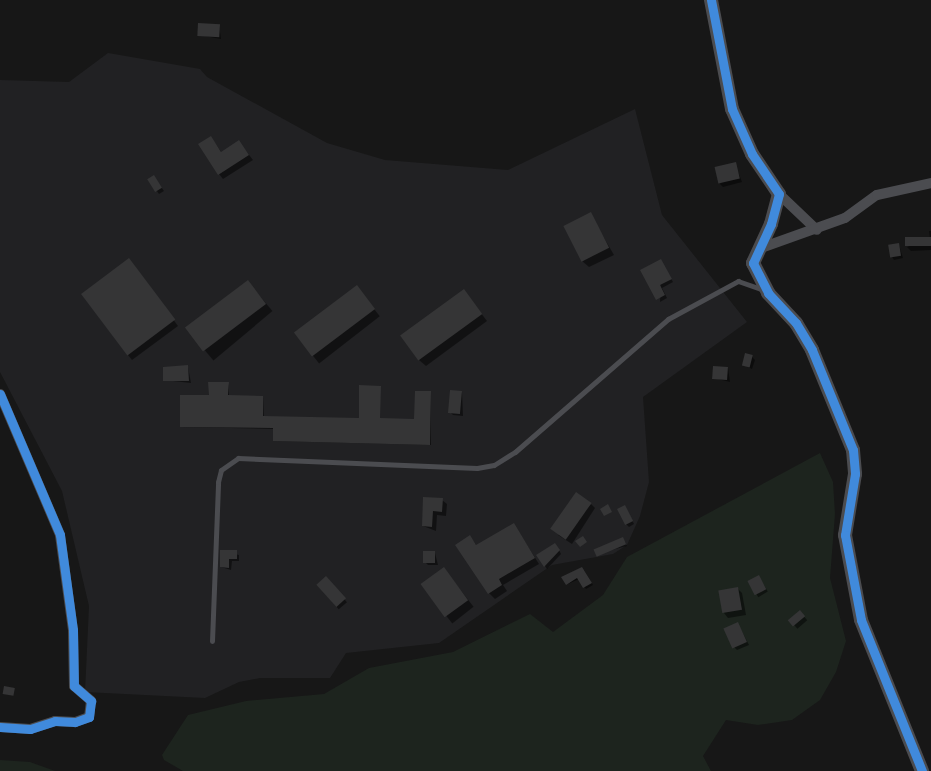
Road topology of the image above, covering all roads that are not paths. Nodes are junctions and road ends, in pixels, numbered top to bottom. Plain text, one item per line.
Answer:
1 (711, 0) edge
2 (931, 183) edge
3 (778, 194) junction
4 (817, 230) junction
5 (761, 248) junction
6 (768, 293) junction
7 (0, 394) edge
8 (212, 641) dead end
9 (0, 727) edge
10 (922, 771) edge

1 - 3 street
2 - 4 street
3 - 4 street
3 - 5 street
4 - 5 street
5 - 6 street
6 - 8 lane
6 - 10 street
7 - 9 street

